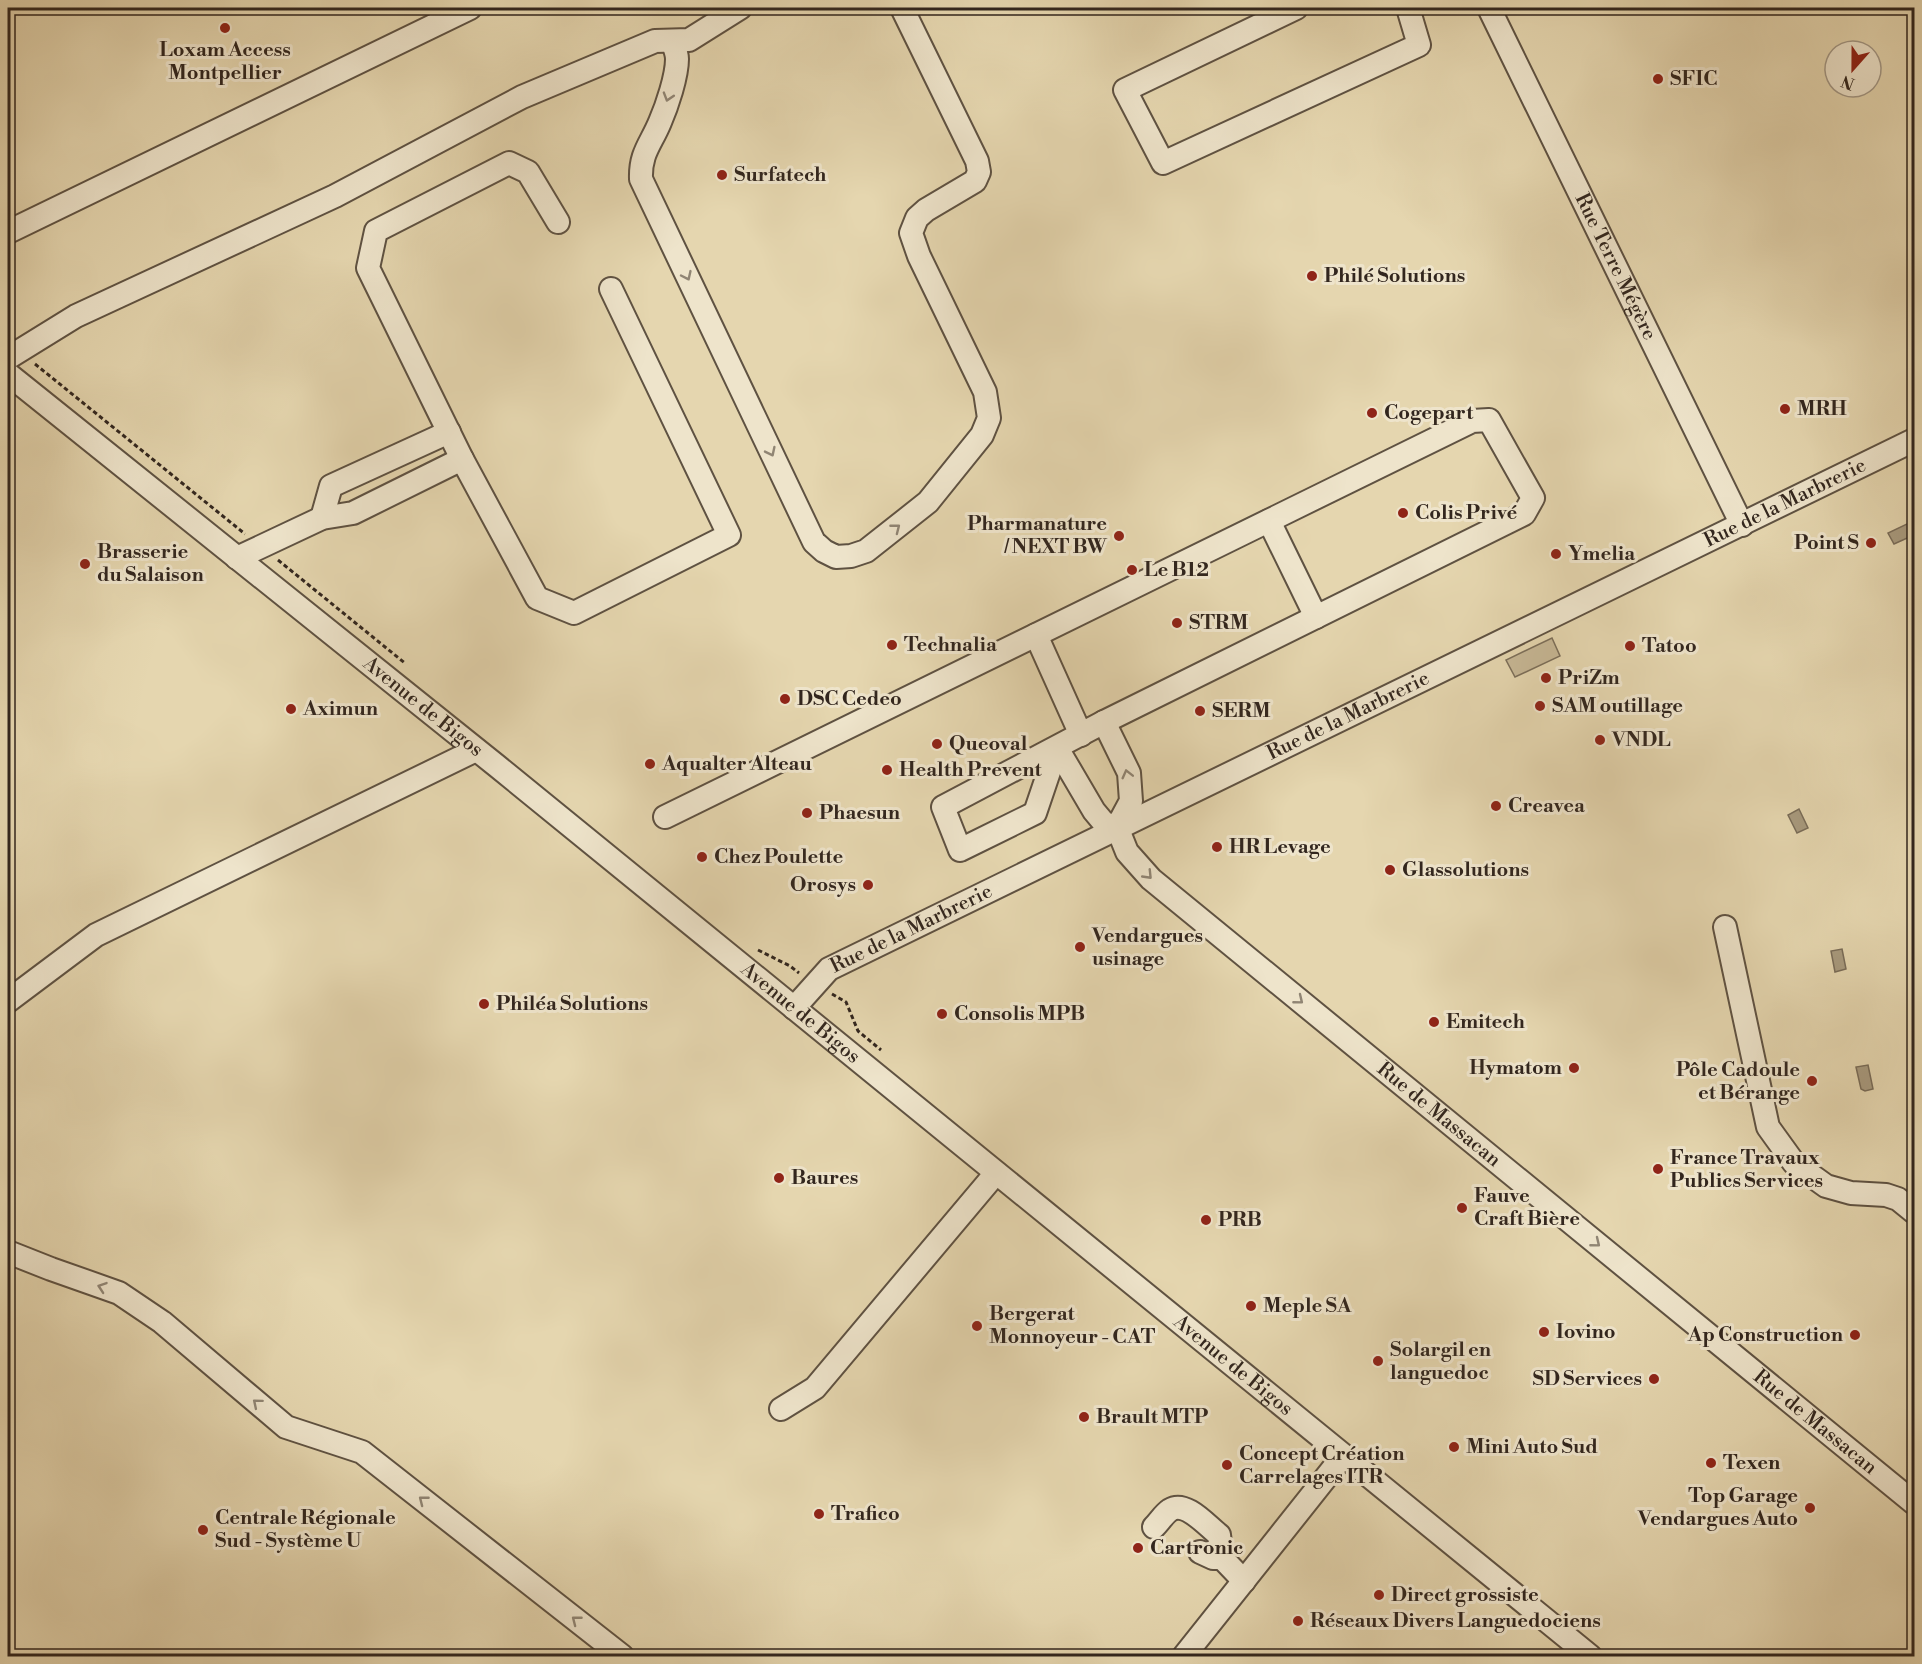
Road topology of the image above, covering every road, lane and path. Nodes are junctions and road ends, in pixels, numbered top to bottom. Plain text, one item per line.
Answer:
1 (470, 8) edge
2 (740, 8) edge
3 (902, 8) edge
4 (1296, 8) edge
5 (1408, 8) edge
6 (1489, 8) edge
7 (672, 40) junction
8 (558, 222) dead end
9 (8, 232) edge
10 (611, 289) dead end
11 (8, 357) edge
12 (8, 374) edge
13 (449, 432) junction
14 (1914, 440) edge
15 (462, 459) junction
16 (322, 518) junction
17 (1269, 521) junction
18 (1742, 525) junction
19 (237, 558) junction
20 (1316, 617) junction
21 (1036, 635) junction
22 (1104, 722) junction
23 (1081, 735) junction
24 (1057, 748) junction
25 (476, 750) junction
26 (665, 817) dead end
27 (1117, 827) junction
28 (1725, 927) dead end
29 (8, 1001) edge
30 (794, 1008) junction
31 (996, 1173) junction
32 (1914, 1212) edge
33 (8, 1252) edge
34 (782, 1409) dead end
35 (1343, 1456) junction
36 (1914, 1503) edge
37 (1154, 1527) dead end
38 (1200, 1552) dead end
39 (1222, 1558) junction
40 (1244, 1581) junction
41 (622, 1656) edge
42 (1184, 1656) edge
43 (1590, 1656) edge

1 - 9 street
2 - 7 street
7 -> 3 street
4 - 5 street
6 - 18 street, Rue Terre Mégère
7 - 11 street
8 - 13 street
10 - 15 street
12 - 19 street, Avenue de Bigos
13 - 15 street
13 - 16 street
14 - 18 street, Rue de la Marbrerie
15 - 16 street
16 - 19 street
17 - 20 street
17 - 20 street
17 - 21 street
18 - 27 street, Rue de la Marbrerie
19 - 25 street, Avenue de Bigos
20 - 22 street
21 - 23 street
21 - 26 street
22 - 23 street
27 -> 22 street
23 - 24 street
24 - 24 street
24 - 27 street
25 - 29 street
25 - 30 street, Avenue de Bigos
27 - 30 street, Rue de la Marbrerie
27 -> 36 street, Rue de Massacan
28 - 32 street
30 - 31 street, Avenue de Bigos
31 - 34 street
31 - 35 street, Avenue de Bigos
41 -> 33 street
35 - 40 street
35 - 43 street, Avenue de Bigos
37 - 39 street
38 - 39 street
39 - 40 street
40 - 42 street

